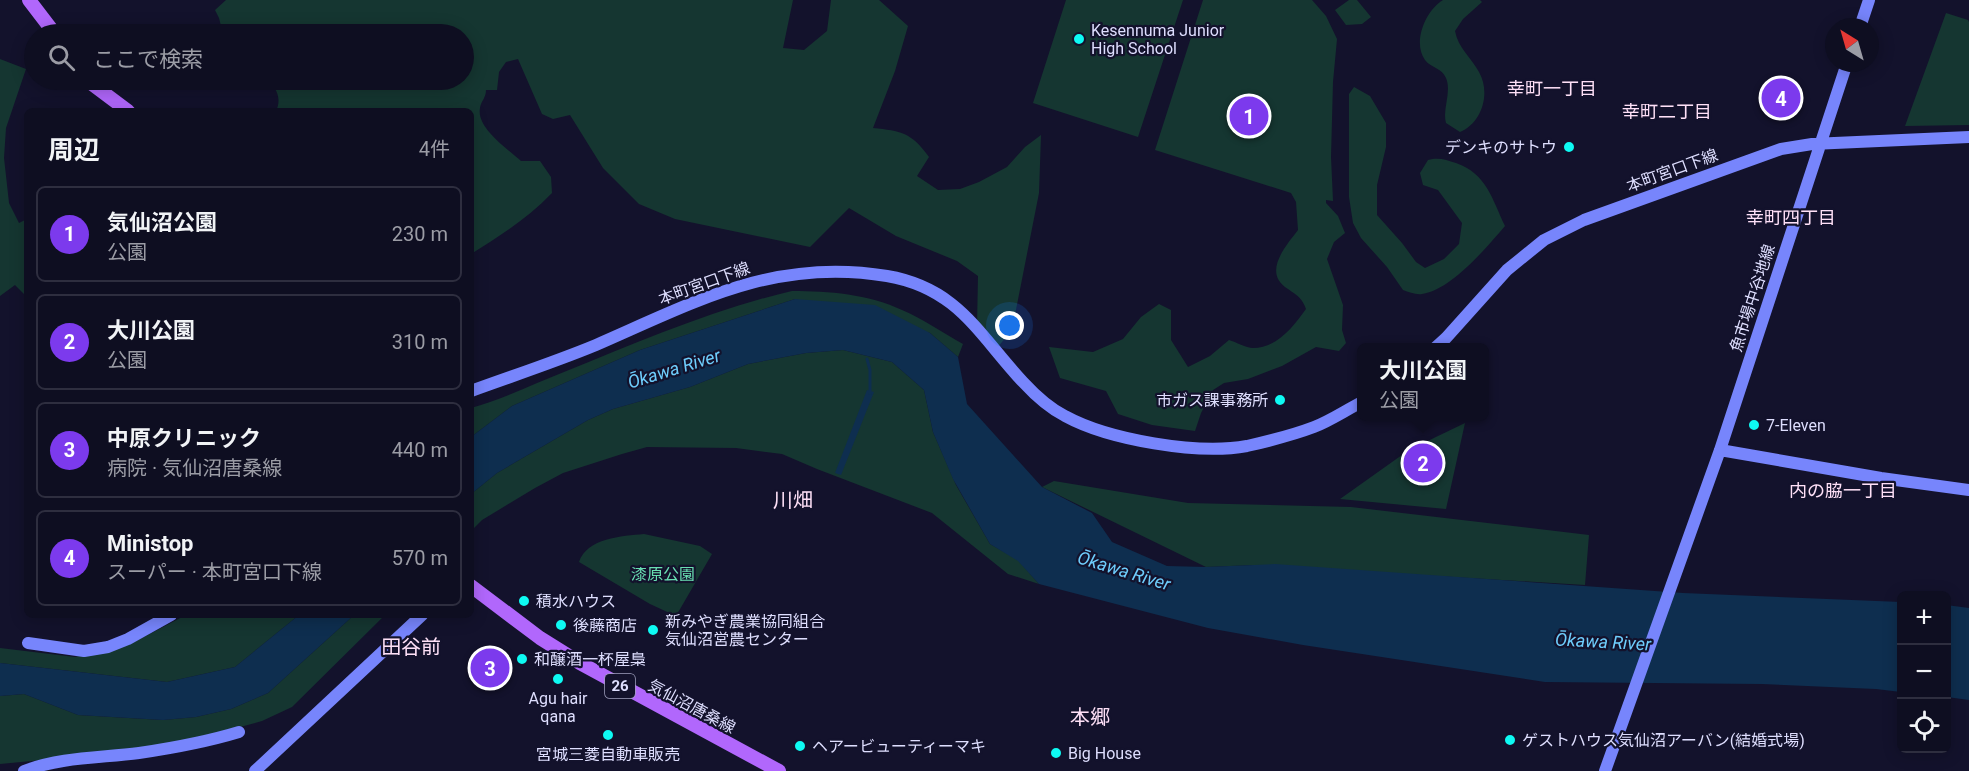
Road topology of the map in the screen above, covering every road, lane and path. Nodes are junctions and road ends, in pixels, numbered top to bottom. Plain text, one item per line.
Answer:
1 (29, 0) edge
2 (1869, 0) edge
3 (1863, 18) edge
4 (47, 24) edge
5 (1844, 72) edge
6 (95, 90) edge
7 (100, 90) edge
8 (107, 108) edge
9 (124, 108) edge
10 (1969, 137) edge
11 (1820, 143) junction
12 (1440, 343) edge
13 (474, 390) edge
14 (1357, 405) edge
15 (1720, 450) junction
16 (1969, 490) edge
17 (474, 588) edge
18 (166, 618) edge
19 (419, 618) edge
20 (28, 643) dead end
21 (239, 732) dead end
22 (24, 771) edge
23 (255, 771) edge
24 (779, 771) edge
25 (1605, 771) edge

1 - 4 main road
2 - 3 street
5 - 11 street, 魚市場中谷地線
6 - 8 main road
7 - 9 main road
10 - 11 street, 本町宮口下線
11 - 12 street, 本町宮口下線
11 - 15 street, 魚市場中谷地線
13 - 14 street, 本町宮口下線
15 - 16 street
15 - 25 street, 魚市場中谷地線
17 - 24 main road, 気仙沼唐桑線 / 26
18 - 20 street
19 - 23 street
21 - 22 street

